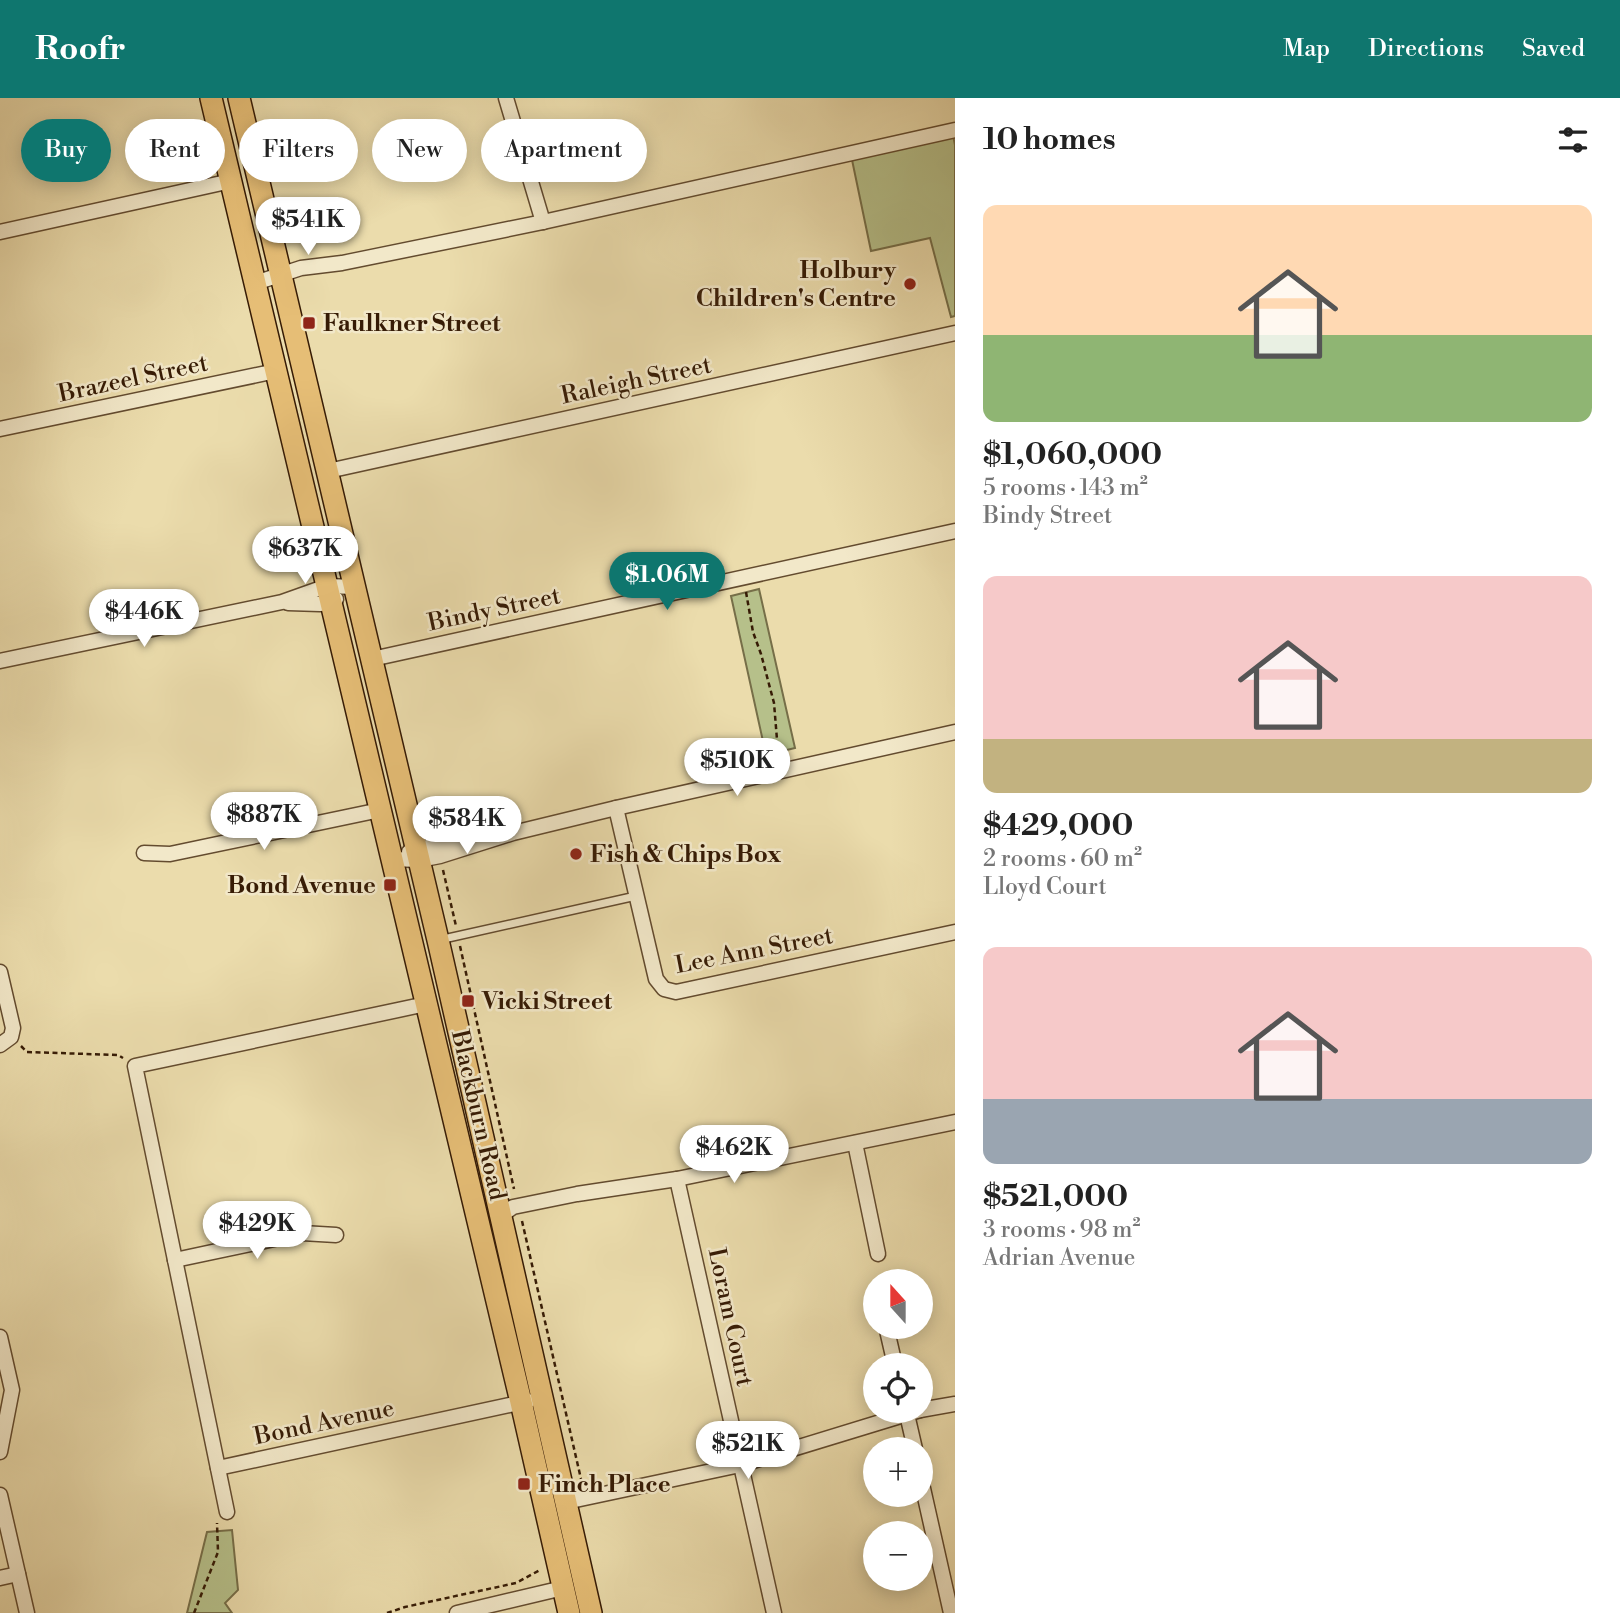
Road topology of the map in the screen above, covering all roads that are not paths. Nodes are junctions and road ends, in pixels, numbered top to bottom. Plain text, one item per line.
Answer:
1 (211, 98) edge
2 (239, 98) edge
3 (506, 98) edge
4 (955, 130) edge
5 (231, 181) junction
6 (543, 222) junction
7 (0, 232) edge
8 (282, 277) junction
9 (255, 283) junction
10 (955, 333) edge
11 (276, 371) junction
12 (0, 429) edge
13 (328, 471) junction
14 (955, 531) edge
15 (355, 587) junction
16 (329, 594) junction
17 (372, 659) junction
18 (0, 661) edge
19 (955, 732) edge
20 (616, 808) junction
21 (380, 810) junction
22 (144, 853) dead end
23 (418, 854) junction
24 (392, 859) junction
25 (637, 896) junction
26 (955, 932) edge
27 (448, 938) junction
28 (0, 972) edge
29 (426, 1004) junction
30 (6, 1041) edge
31 (955, 1122) edge
32 (855, 1143) junction
33 (677, 1179) junction
34 (500, 1216) junction
35 (336, 1236) dead end
36 (878, 1254) dead end
37 (175, 1260) junction
38 (1, 1344) edge
39 (531, 1400) junction
40 (955, 1404) edge
41 (933, 1408) edge
42 (875, 1423) edge
43 (0, 1452) edge
44 (740, 1465) junction
45 (218, 1468) junction
46 (0, 1495) edge
47 (566, 1502) junction
48 (927, 1507) edge
49 (227, 1513) road end
50 (18, 1574) junction
51 (0, 1578) edge
52 (563, 1588) junction
53 (27, 1613) edge
54 (457, 1613) edge
55 (569, 1613) edge
56 (591, 1613) edge
57 (774, 1613) edge
58 (951, 1613) edge

1 - 5 main road, Blackburn Road
2 - 8 main road, Blackburn Road
3 - 6 street
4 - 6 street
5 - 7 street
5 - 9 main road, Blackburn Road
6 - 8 street
8 - 9 street
8 - 13 main road, Blackburn Road
9 - 11 main road, Blackburn Road
10 - 13 street, Raleigh Street
11 - 12 street, Brazeel Street
11 - 16 main road, Blackburn Road
13 - 15 main road, Blackburn Road
14 - 17 street, Bindy Street
15 - 16 street
15 - 17 main road, Blackburn Road
16 - 18 street
16 - 21 main road, Blackburn Road
17 - 23 main road, Blackburn Road
19 - 20 street
20 - 23 street
20 - 25 street, Lee Ann Street
21 - 22 street
21 - 24 main road, Blackburn Road
23 - 24 street
23 - 27 main road, Blackburn Road
24 - 29 main road, Blackburn Road
25 - 26 street, Lee Ann Street
25 - 27 lane
27 - 34 main road, Blackburn Road
28 - 30 street
29 - 37 street
29 - 39 main road, Blackburn Road
31 - 32 street
32 - 33 street
32 - 36 street
33 - 34 street
33 - 44 street, Loram Court
34 - 39 main road, Blackburn Road
35 - 37 street
37 - 45 street
38 - 43 street
39 - 45 street, Bond Avenue
39 - 47 main road, Blackburn Road
39 - 52 main road, Blackburn Road
40 - 41 street
42 - 44 street
44 - 47 street
44 - 57 street, Loram Court
45 - 49 street
46 - 50 street
47 - 56 main road, Blackburn Road
48 - 58 street
50 - 51 street
50 - 53 street
52 - 54 street
52 - 55 main road, Blackburn Road

